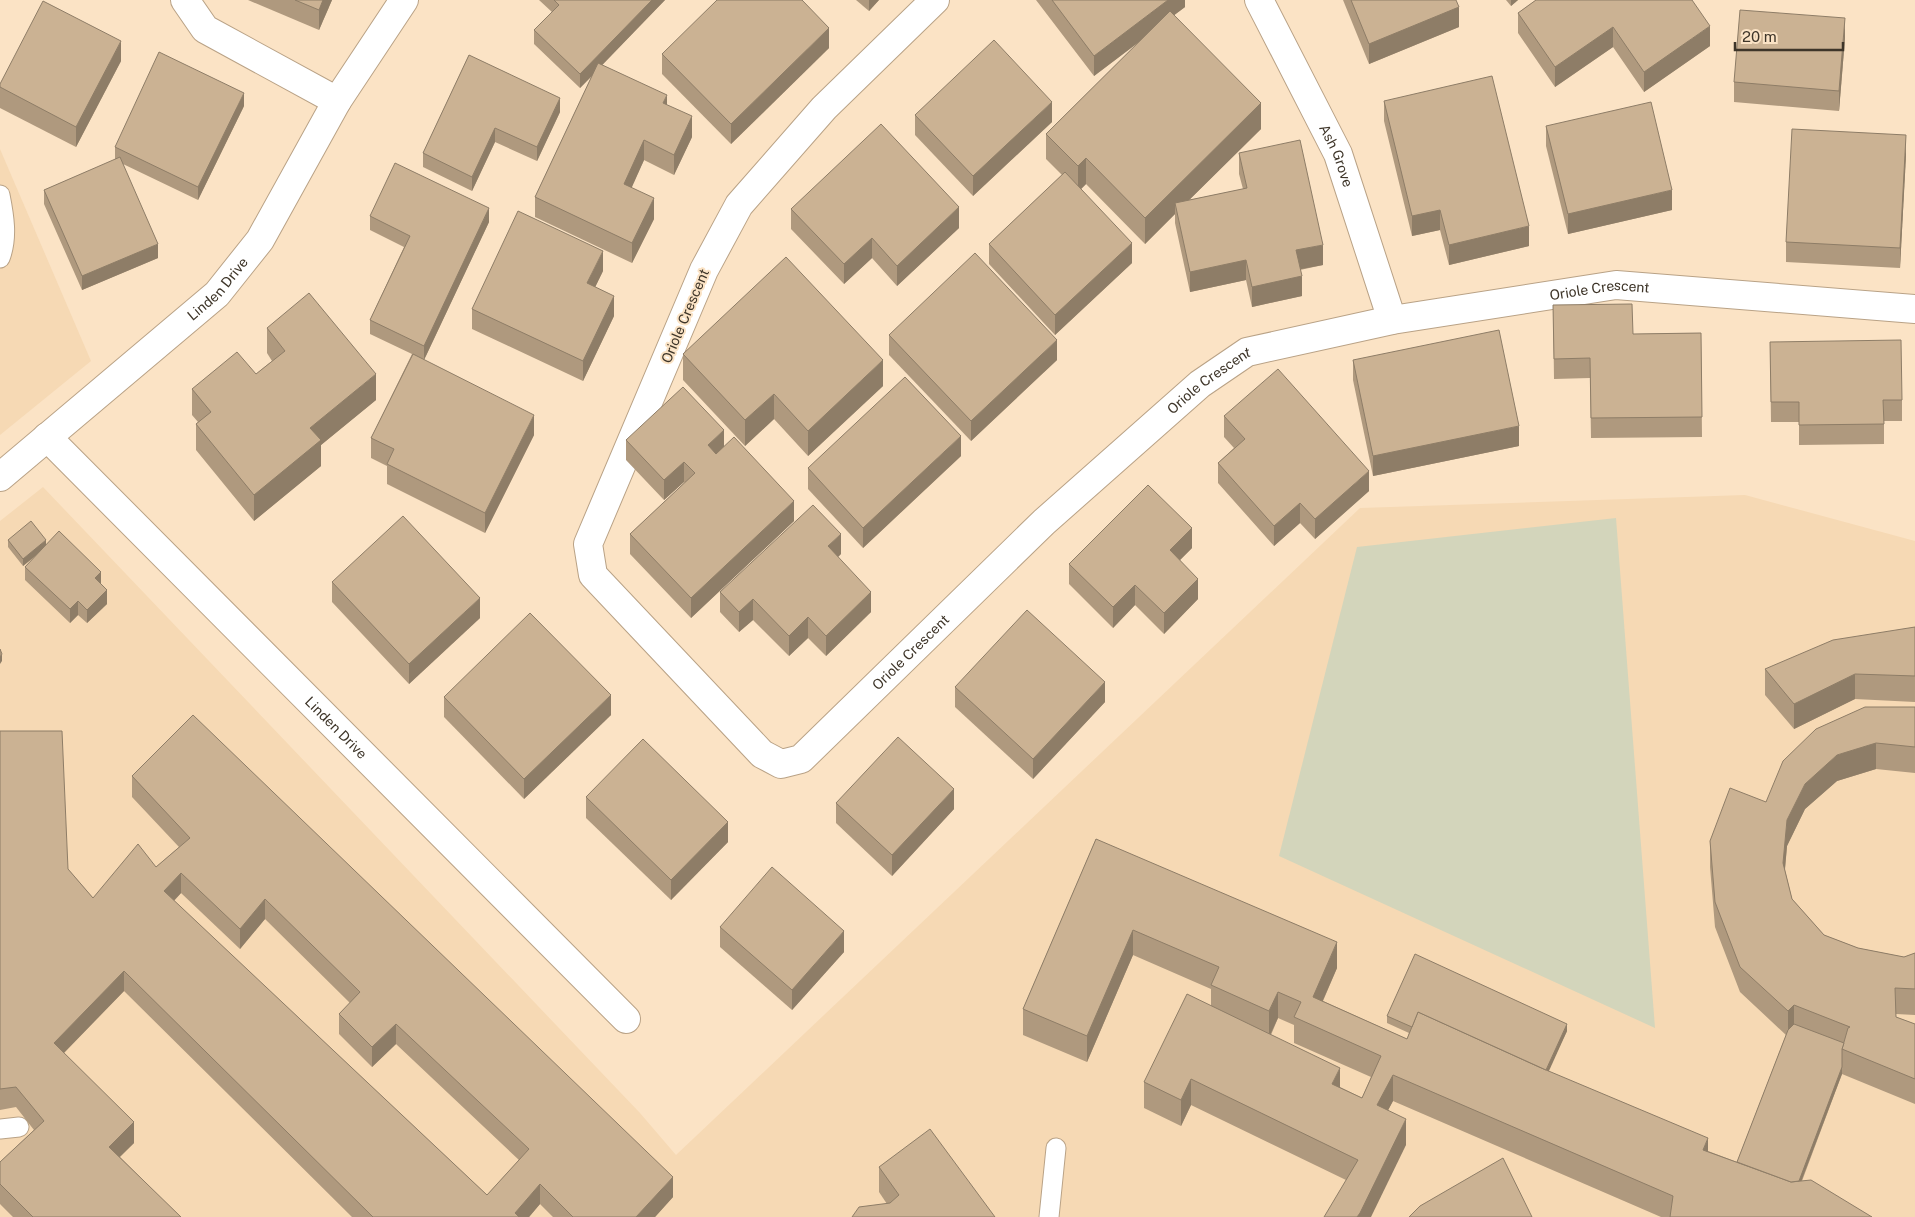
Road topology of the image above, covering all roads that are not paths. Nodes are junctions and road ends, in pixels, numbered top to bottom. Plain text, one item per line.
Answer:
1 (185, 0) edge
2 (404, 0) edge
3 (936, 0) edge
4 (1259, 0) edge
5 (337, 101) junction
6 (0, 195) edge
7 (0, 258) edge
8 (1915, 309) edge
9 (1392, 320) junction
10 (47, 437) junction
11 (0, 477) edge
12 (626, 1019) dead end
13 (19, 1126) dead end
14 (0, 1129) edge
15 (1056, 1148) dead end
16 (1049, 1217) edge

1 - 5 street
2 - 5 street, Linden Drive
3 - 9 street, Oriole Crescent
4 - 9 street, Ash Grove
5 - 10 street, Linden Drive
6 - 7 lane
8 - 9 street, Oriole Crescent
10 - 11 street, Linden Drive
10 - 12 street, Linden Drive
13 - 14 lane
15 - 16 lane

